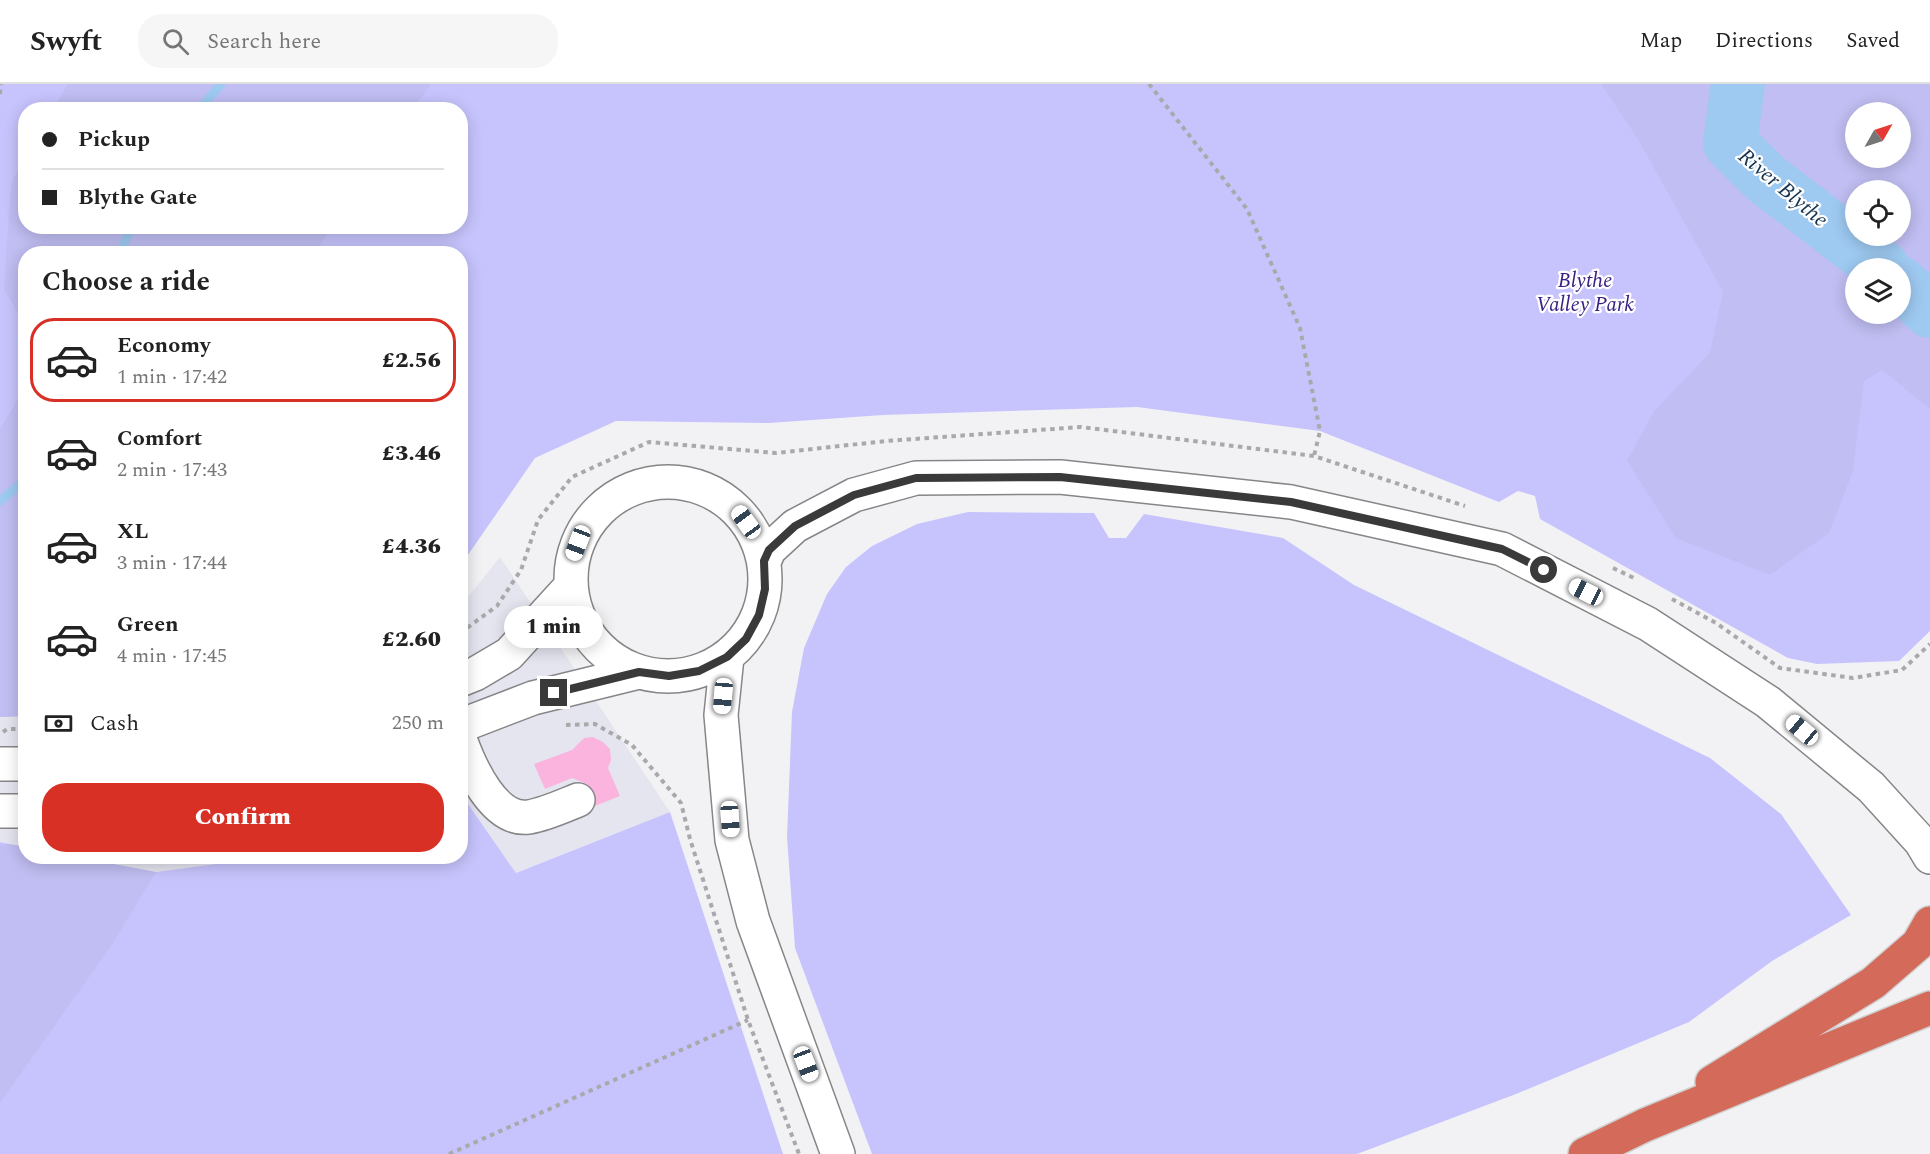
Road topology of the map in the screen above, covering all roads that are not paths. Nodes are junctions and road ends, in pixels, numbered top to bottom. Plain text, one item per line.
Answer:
1 (764, 561) junction
2 (570, 587) junction
3 (727, 657) junction
4 (639, 672) junction
5 (468, 676) edge
6 (468, 723) edge
7 (468, 755) edge
8 (0, 764) edge
9 (18, 764) edge
10 (578, 800) dead end
11 (0, 811) edge
12 (18, 811) edge
13 (1930, 857) edge
14 (1930, 923) edge
15 (1930, 1008) edge
16 (1646, 1125) junction
17 (838, 1154) edge
18 (1585, 1154) edge

1 - 2 street
1 - 3 street
1 - 13 street
2 - 4 street
2 - 5 street
3 - 4 street
3 - 17 street
4 - 6 street
7 - 10 street
8 - 9 street
11 - 12 street
14 - 16 highway
15 - 16 highway
16 - 18 highway

